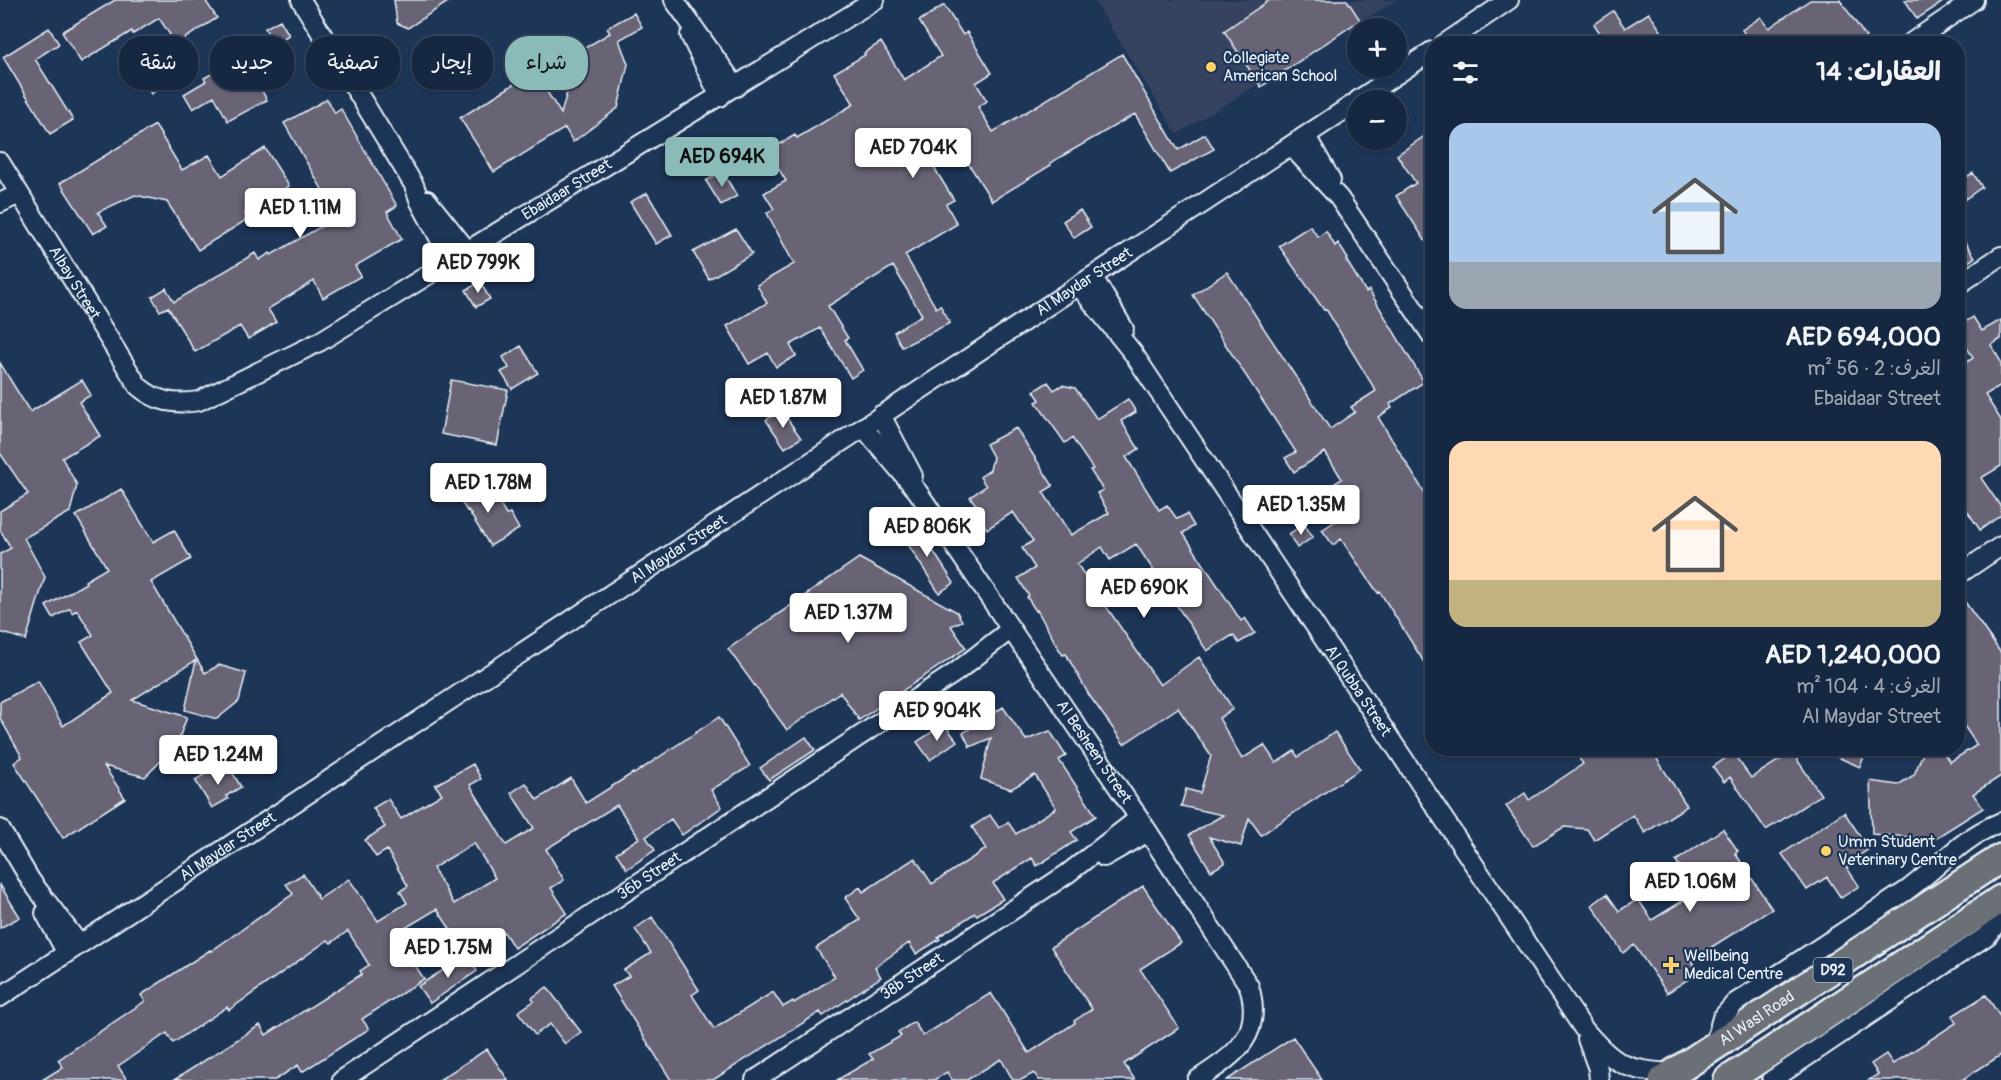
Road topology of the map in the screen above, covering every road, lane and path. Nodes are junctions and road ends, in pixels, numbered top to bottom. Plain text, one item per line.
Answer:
1 (301, 0) edge
2 (875, 0) edge
3 (1509, 0) edge
4 (1974, 0) edge
5 (678, 7) edge
6 (1456, 36) edge
7 (1921, 36) edge
8 (1425, 56) edge
9 (1374, 90) edge
10 (728, 92) junction
11 (1347, 108) edge
12 (1298, 141) junction
13 (2, 170) edge
14 (414, 185) junction
15 (20, 194) junction
16 (0, 203) edge
17 (467, 250) junction
18 (2001, 256) edge
19 (451, 260) junction
20 (1965, 280) edge
21 (1086, 281) junction
22 (1425, 326) edge
23 (156, 398) joint
24 (880, 415) junction
25 (863, 427) junction
26 (918, 492) junction
27 (2001, 546) edge
28 (1965, 570) edge
29 (1016, 636) junction
30 (2001, 822) edge
31 (1143, 825) junction
32 (0, 829) edge
33 (2001, 858) edge
34 (2001, 899) edge
35 (2001, 917) edge
36 (73, 948) junction
37 (0, 997) edge
38 (1584, 1028) junction
39 (1713, 1049) junction
40 (1668, 1077) edge
41 (342, 1080) edge
42 (755, 1080) edge
43 (1197, 1080) edge
44 (1599, 1080) edge
45 (1728, 1080) edge
46 (1773, 1080) edge

1 - 14 street
2 - 10 street, Ebaidaar Street
3 - 6 street
4 - 7 street
5 - 10 street
8 - 9 street, Al Maydar Street
10 - 17 street, Ebaidaar Street
11 - 12 street, Al Maydar Street
12 - 21 street, Al Maydar Street
12 - 22 street
13 - 15 street, Albay Street
14 - 17 street
14 - 19 street
15 - 16 street
15 - 23 street, Albay Street
17 - 19 street, Ebaidaar Street
18 - 20 street
19 - 23 street, Ebaidaar Street
21 - 24 street, Al Maydar Street
21 - 38 street, Al Qubba Street
24 - 25 street, Al Maydar Street
24 - 26 street, Al Besheen Street
25 - 26 street, Al Besheen Street
25 - 36 street, Al Maydar Street
26 - 29 street, Al Besheen Street
27 - 28 street
29 - 31 street, Al Besheen Street
29 - 41 street, 36b Street
30 - 39 street
31 - 42 street, 38b Street
31 - 43 street, Al Besheen Street
32 - 36 street
33 - 39 main road, Al Wasl Road / D92
34 - 45 main road, Al Wasl Road / D92
35 - 46 street
36 - 37 street, Al Maydar Street
38 - 40 street, Al Qubba Street
38 - 44 street, Al Qubba Street
39 - 40 main road, Al Wasl Road / D92

